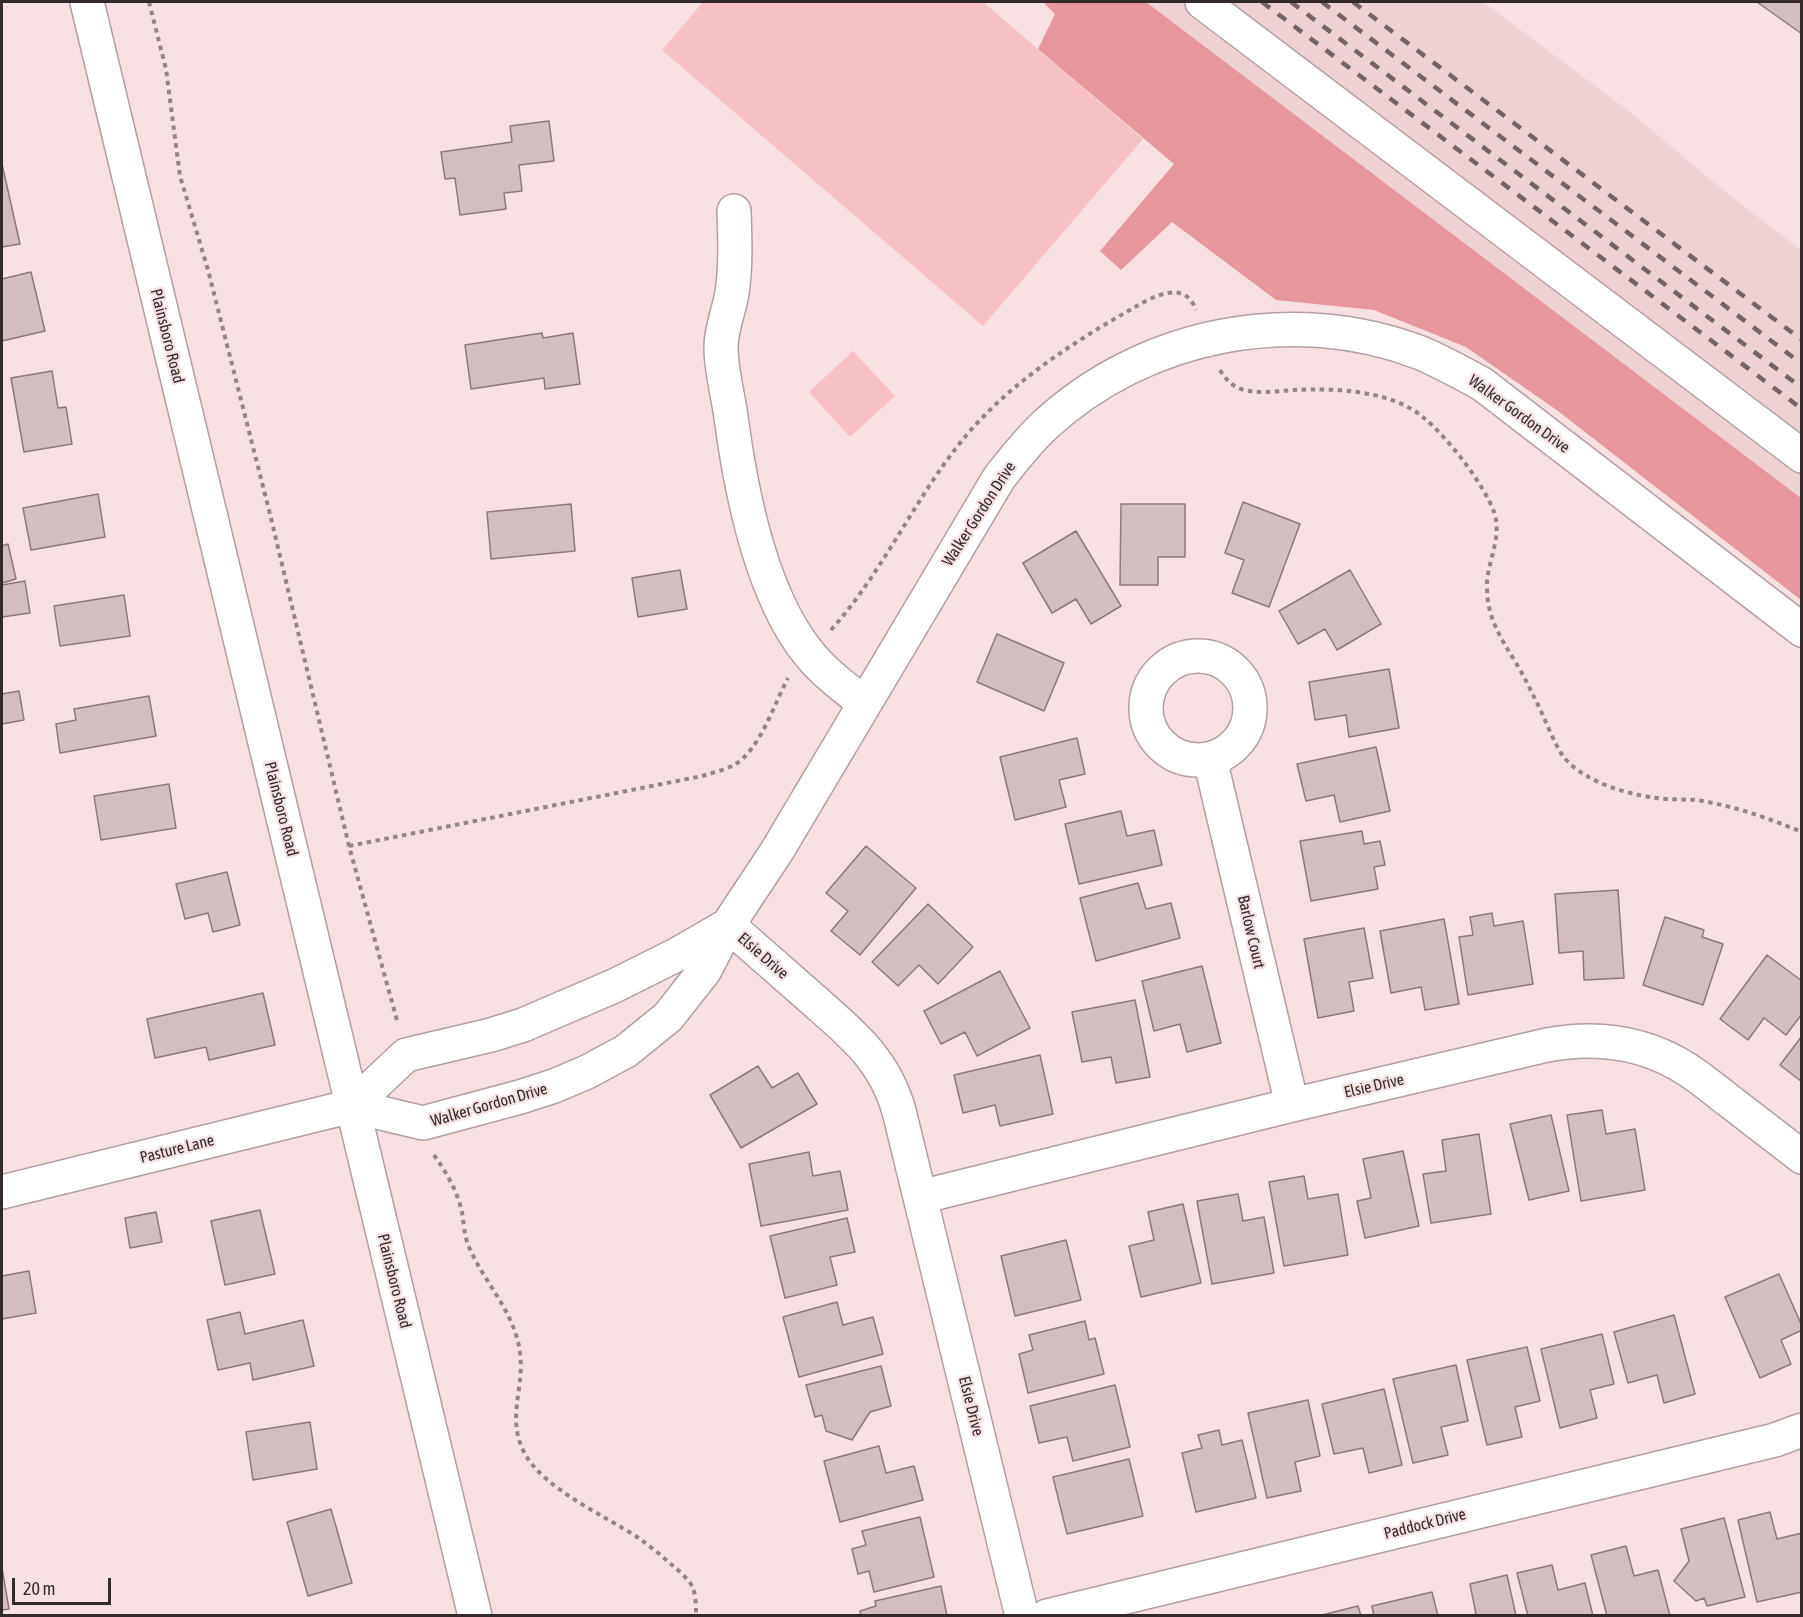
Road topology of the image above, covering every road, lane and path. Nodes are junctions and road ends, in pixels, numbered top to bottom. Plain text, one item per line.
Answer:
1 (87, 2) edge
2 (149, 2) edge
3 (1202, 2) edge
4 (734, 211) dead end
5 (1207, 339) junction
6 (1802, 456) edge
7 (1802, 630) edge
8 (810, 654) junction
9 (864, 704) junction
10 (1210, 759) dead end
11 (1802, 832) edge
12 (349, 846) junction
13 (728, 925) junction
14 (406, 1055) junction
15 (1292, 1105) junction
16 (352, 1106) junction
17 (423, 1123) junction
18 (1802, 1156) edge
19 (2, 1192) edge
20 (920, 1197) junction
21 (1802, 1430) edge
22 (475, 1616) edge
23 (696, 1616) edge
24 (1022, 1616) edge
25 (1047, 1616) edge

1 - 16 street, Plainsboro Road
2 - 12 path
3 - 6 street
4 - 8 street
5 - 7 street, Walker Gordon Drive
5 - 8 path
5 - 9 street, Walker Gordon Drive
5 - 11 path
8 - 9 street
8 - 12 path
9 - 13 street, Walker Gordon Drive
10 - 15 street, Barlow Court
12 - 14 path
13 - 14 street, Walker Gordon Drive
13 - 17 street, Walker Gordon Drive
13 - 20 street, Elsie Drive
14 - 16 street
15 - 18 street, Elsie Drive
15 - 20 street, Elsie Drive
16 - 17 street, Walker Gordon Drive
16 - 19 street, Pasture Lane
16 - 22 street, Plainsboro Road
17 - 23 path
20 - 24 street, Elsie Drive
21 - 25 street, Paddock Drive

